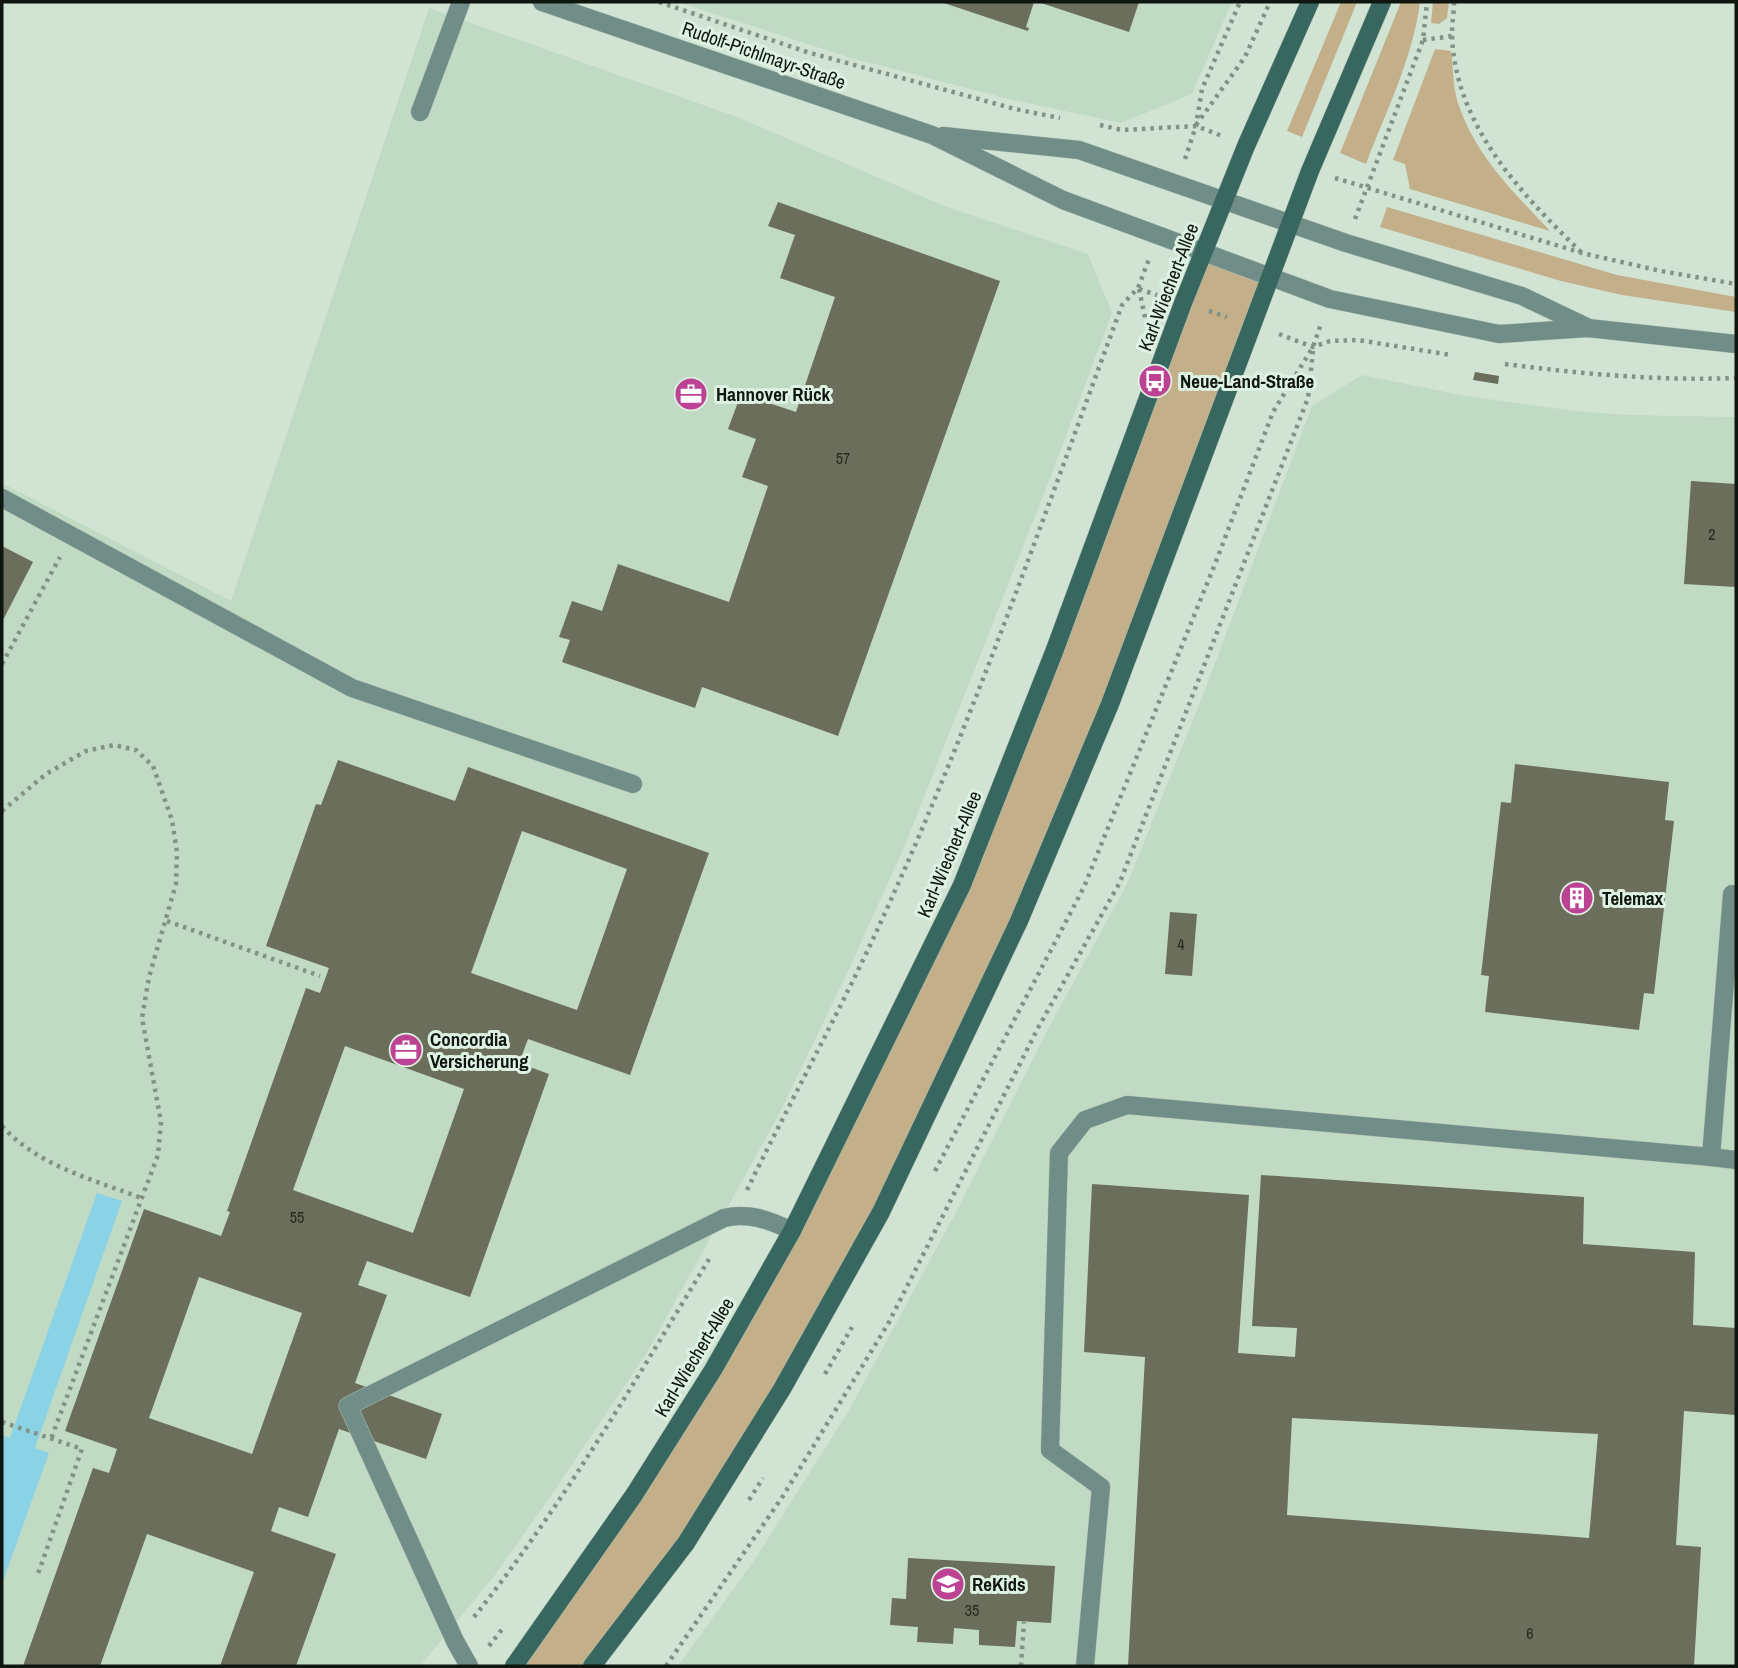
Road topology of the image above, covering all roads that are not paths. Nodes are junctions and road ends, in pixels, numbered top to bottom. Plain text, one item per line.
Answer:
1 (461, 2) edge
2 (542, 2) edge
3 (1310, 2) edge
4 (1381, 2) edge
5 (572, 6) edge
6 (421, 112) dead end
7 (932, 135) junction
8 (1224, 201) junction
9 (1291, 224) junction
10 (1204, 252) junction
11 (1270, 278) junction
12 (1588, 328) junction
13 (1736, 344) edge
14 (2, 498) edge
15 (633, 784) dead end
16 (1732, 894) dead end
17 (1710, 1157) junction
18 (1736, 1160) edge
19 (792, 1231) junction
20 (469, 1666) edge
21 (514, 1666) edge
22 (592, 1666) edge
23 (1085, 1666) edge

1 - 6 street
2 - 5 street, Rudolf-Pichlmayr-Straße
3 - 8 main road, Karl-Wiechert-Allee
4 - 9 main road
5 - 7 street, Rudolf-Pichlmayr-Straße
7 - 8 street, Rudolf-Pichlmayr-Straße
7 - 10 street, Rudolf-Pichlmayr-Straße
8 - 9 street, Rudolf-Pichlmayr-Straße
8 - 10 main road, Karl-Wiechert-Allee
9 - 11 main road
9 - 12 street
10 - 11 street
10 - 19 main road, Karl-Wiechert-Allee
11 - 12 street
11 - 22 main road
12 - 13 street
14 - 15 street
16 - 17 street
17 - 18 street
17 - 23 street
19 - 20 street
19 - 21 main road, Karl-Wiechert-Allee

